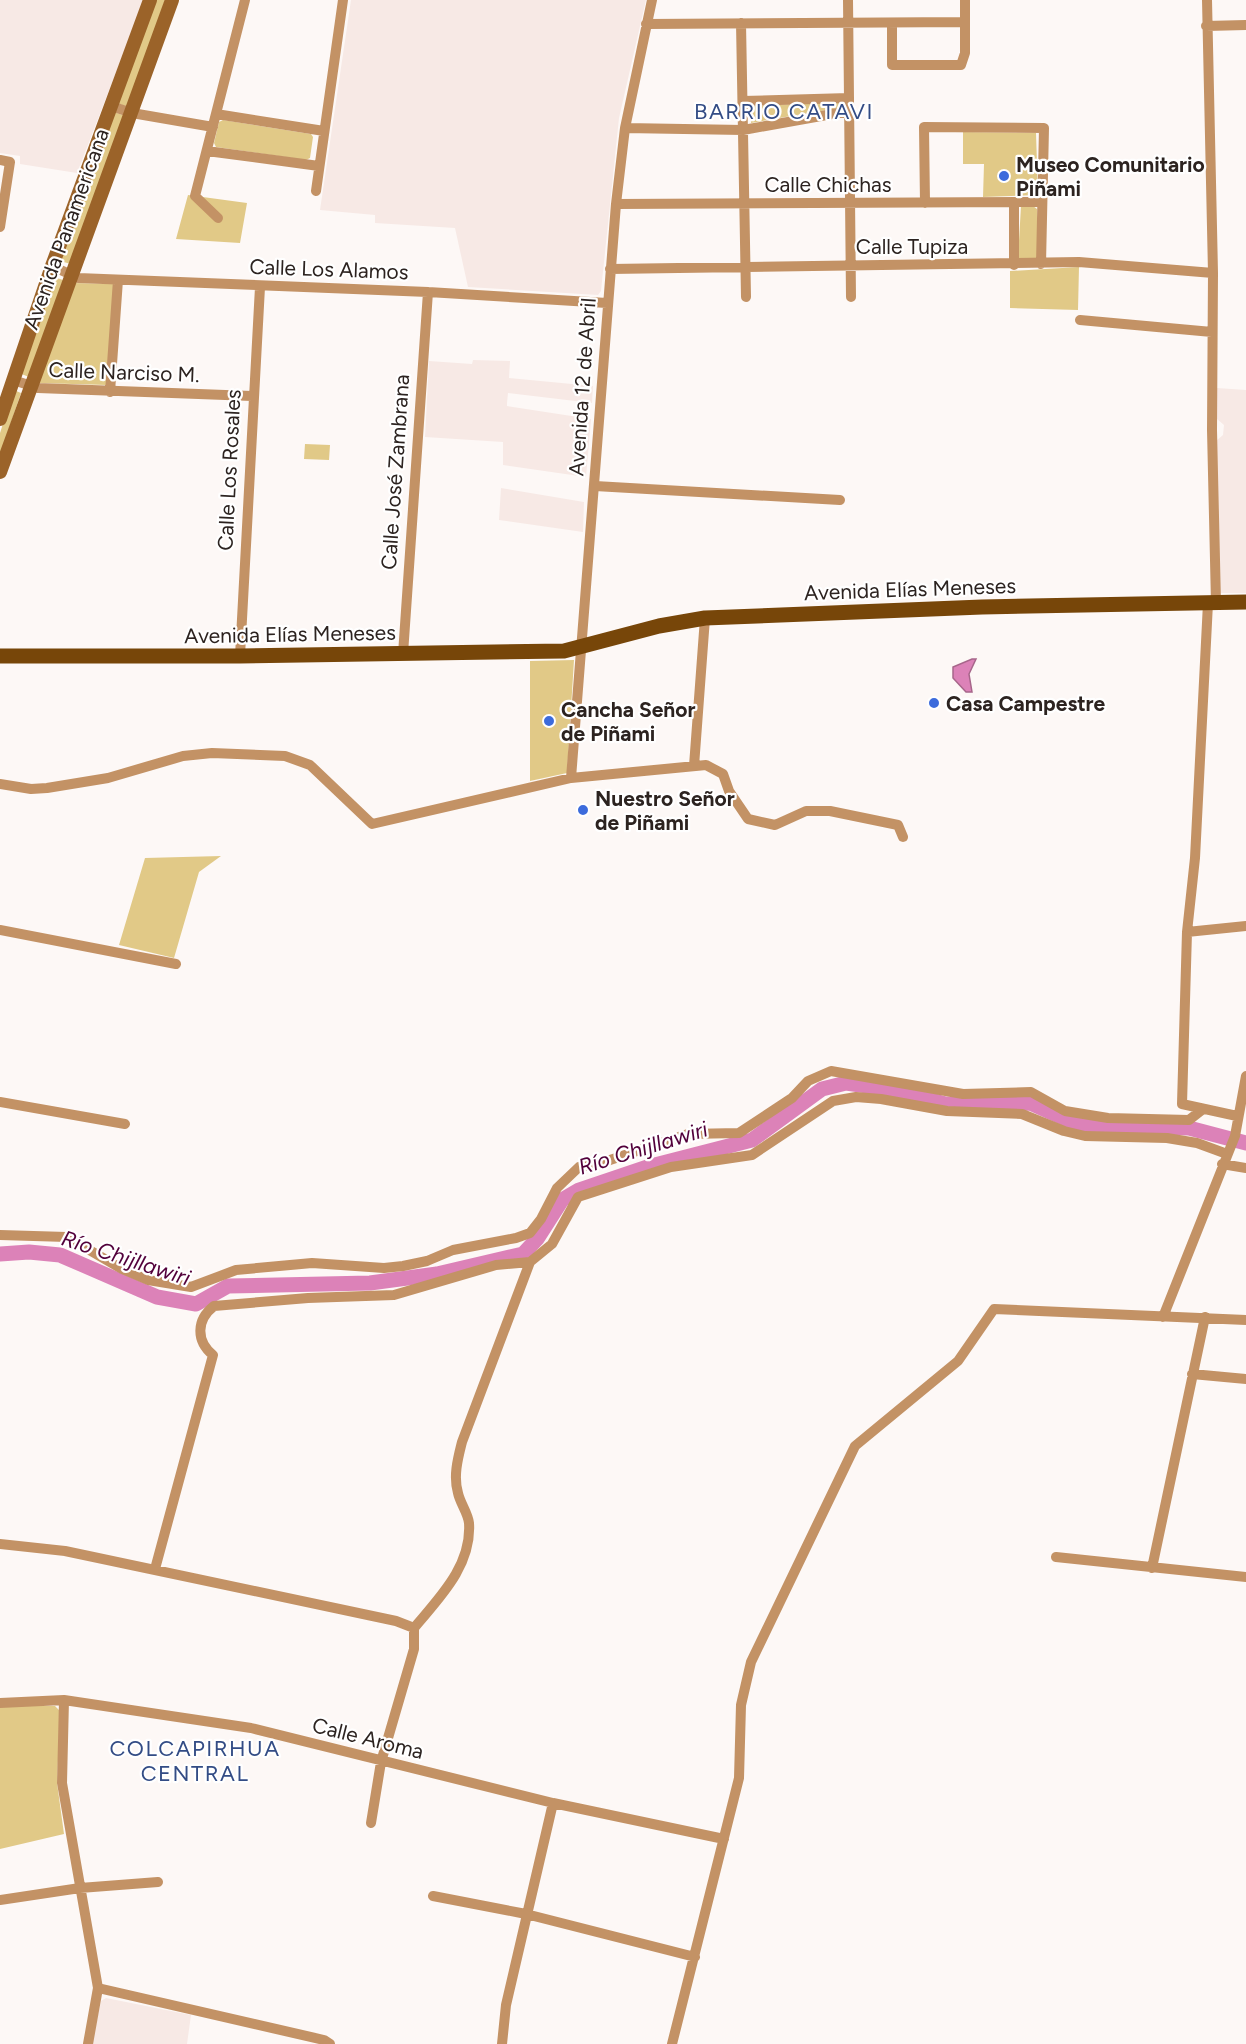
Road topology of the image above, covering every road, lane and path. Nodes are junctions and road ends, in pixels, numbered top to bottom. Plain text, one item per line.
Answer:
1 (150, 0) edge
2 (172, 0) edge
3 (245, 0) edge
4 (343, 0) edge
5 (652, 0) edge
6 (848, 0) edge
7 (965, 0) edge
8 (1207, 0) edge
9 (848, 22) junction
10 (965, 22) junction
11 (741, 23) junction
12 (892, 23) junction
13 (646, 24) junction
14 (1246, 25) edge
15 (1206, 26) junction
16 (849, 98) junction
17 (743, 101) junction
18 (111, 106) junction
19 (849, 111) junction
20 (132, 113) junction
21 (216, 114) junction
22 (213, 128) junction
23 (625, 128) junction
24 (743, 130) junction
25 (324, 131) junction
26 (207, 151) junction
27 (0, 160) edge
28 (319, 166) junction
29 (316, 191) dead end
30 (1014, 202) junction
31 (1040, 202) junction
32 (744, 203) junction
33 (850, 203) junction
34 (925, 203) junction
35 (616, 204) junction
36 (218, 218) dead end
37 (0, 227) edge
38 (1041, 264) junction
39 (1014, 265) junction
40 (52, 266) junction
41 (851, 266) junction
42 (746, 267) junction
43 (610, 269) junction
44 (1213, 273) junction
45 (70, 275) junction
46 (118, 280) junction
47 (260, 287) junction
48 (428, 292) junction
49 (747, 297) dead end
50 (851, 297) dead end
51 (607, 303) junction
52 (1080, 320) dead end
53 (1212, 332) junction
54 (13, 380) junction
55 (31, 386) junction
56 (110, 392) junction
57 (252, 396) junction
58 (0, 419) edge
59 (0, 472) edge
60 (595, 486) junction
61 (840, 500) dead end
62 (1246, 602) edge
63 (1212, 603) junction
64 (705, 618) junction
65 (0, 646) edge
66 (580, 647) junction
67 (403, 650) junction
68 (240, 651) junction
69 (0, 656) edge
70 (694, 766) junction
71 (571, 778) junction
72 (0, 784) edge
73 (903, 837) dead end
74 (1246, 926) edge
75 (0, 930) edge
76 (1187, 933) junction
77 (176, 963) dead end
78 (1246, 1076) edge
79 (0, 1102) edge
80 (1203, 1109) junction
81 (1237, 1116) junction
82 (125, 1124) dead end
83 (1226, 1155) junction
84 (1246, 1168) edge
85 (0, 1235) edge
86 (530, 1262) junction
87 (1162, 1317) junction
88 (1205, 1317) junction
89 (1246, 1320) edge
90 (1192, 1374) junction
91 (1246, 1378) edge
92 (0, 1544) edge
93 (1056, 1557) dead end
94 (1152, 1568) junction
95 (155, 1569) junction
96 (1246, 1577) edge
97 (414, 1628) junction
98 (64, 1700) junction
99 (0, 1703) edge
100 (381, 1762) junction
101 (553, 1803) junction
102 (371, 1823) dead end
103 (724, 1839) junction
104 (158, 1882) dead end
105 (80, 1888) junction
106 (433, 1896) dead end
107 (0, 1900) edge
108 (526, 1914) junction
109 (695, 1957) junction
110 (98, 1988) junction
111 (88, 2044) edge
112 (330, 2044) edge
113 (502, 2044) edge
114 (672, 2044) edge

1 - 18 main road, Avenida Panamericana
2 - 20 main road, Avenida Panamericana
3 - 21 street
4 - 25 street
5 - 13 street, Avenida 12 de Abril
6 - 9 street
7 - 10 street
8 - 15 street
9 - 11 street
9 - 12 street
9 - 16 street
10 - 12 street
10 - 12 street
11 - 13 street
11 - 17 street
13 - 23 street, Avenida 12 de Abril
14 - 15 street
15 - 44 street
16 - 17 street
16 - 19 street
17 - 24 street
18 - 20 street
18 - 40 main road, Avenida Panamericana
19 - 24 street
19 - 33 street
20 - 22 street
20 - 45 main road, Avenida Panamericana
21 - 22 street
21 - 25 street
22 - 26 street
23 - 24 street
23 - 35 street, Avenida 12 de Abril
24 - 32 street
25 - 28 street
26 - 28 street
26 - 36 street
27 - 37 street
28 - 29 street
30 - 31 street, Calle Chichas
30 - 34 street, Calle Chichas
30 - 39 street
31 - 34 street
31 - 38 street
32 - 33 street, Calle Chichas
32 - 35 street, Calle Chichas
32 - 42 street
33 - 34 street, Calle Chichas
33 - 41 street
35 - 43 street, Avenida 12 de Abril
38 - 39 street, Calle Tupiza
38 - 44 street, Calle Tupiza
39 - 41 street, Calle Tupiza
40 - 45 street, Calle Los Alamos
40 - 54 main road, Avenida Panamericana
41 - 42 street, Calle Tupiza
41 - 50 street
42 - 43 street, Calle Tupiza
42 - 49 street
43 - 51 street, Avenida 12 de Abril
44 - 53 street
45 - 46 street, Calle Los Alamos
45 - 55 main road, Avenida Panamericana
46 - 47 street, Calle Los Alamos
46 - 56 street
47 - 48 street, Calle Los Alamos
47 - 57 street, Calle Los Rosales
48 - 51 street, Calle Los Alamos
48 - 67 street, Calle José Zambrana
51 - 60 street, Avenida 12 de Abril
52 - 53 street
53 - 63 street
54 - 55 street, Calle Narciso M.
54 - 58 main road, Avenida Panamericana
55 - 56 street, Calle Narciso M.
55 - 59 main road, Avenida Panamericana
56 - 57 street, Calle Narciso M.
57 - 68 street, Calle Los Rosales
60 - 61 street
60 - 66 street, Avenida 12 de Abril
62 - 63 main road, Avenida Elías Meneses
63 - 64 main road, Avenida Elías Meneses
63 - 76 street
64 - 66 main road, Avenida Elías Meneses
64 - 70 street
65 - 68 main road, Avenida Elías Meneses
66 - 67 main road, Avenida Elías Meneses
66 - 71 street, Avenida 12 de Abril
67 - 68 main road, Avenida Elías Meneses
68 - 69 main road, Avenida Elías Meneses
70 - 71 street
70 - 73 street
71 - 72 street
74 - 76 street
75 - 77 street
76 - 80 street
78 - 81 street
79 - 82 street
80 - 81 street
80 - 85 street
81 - 83 street
83 - 84 street
83 - 86 street
83 - 87 street
86 - 95 street
86 - 97 street
87 - 88 street
87 - 103 street
88 - 89 street
88 - 90 street
90 - 91 street
90 - 94 street
92 - 95 street
93 - 94 street
94 - 96 street
95 - 97 street
97 - 100 street
98 - 99 street, Calle Aroma
98 - 100 street, Calle Aroma
98 - 105 street
100 - 101 street, Calle Aroma
100 - 102 street
101 - 103 street, Calle Aroma
101 - 108 street
103 - 109 street
104 - 105 street
105 - 107 street
105 - 110 street
106 - 108 street
108 - 109 street
108 - 113 street
109 - 114 street
110 - 111 street
110 - 112 street

